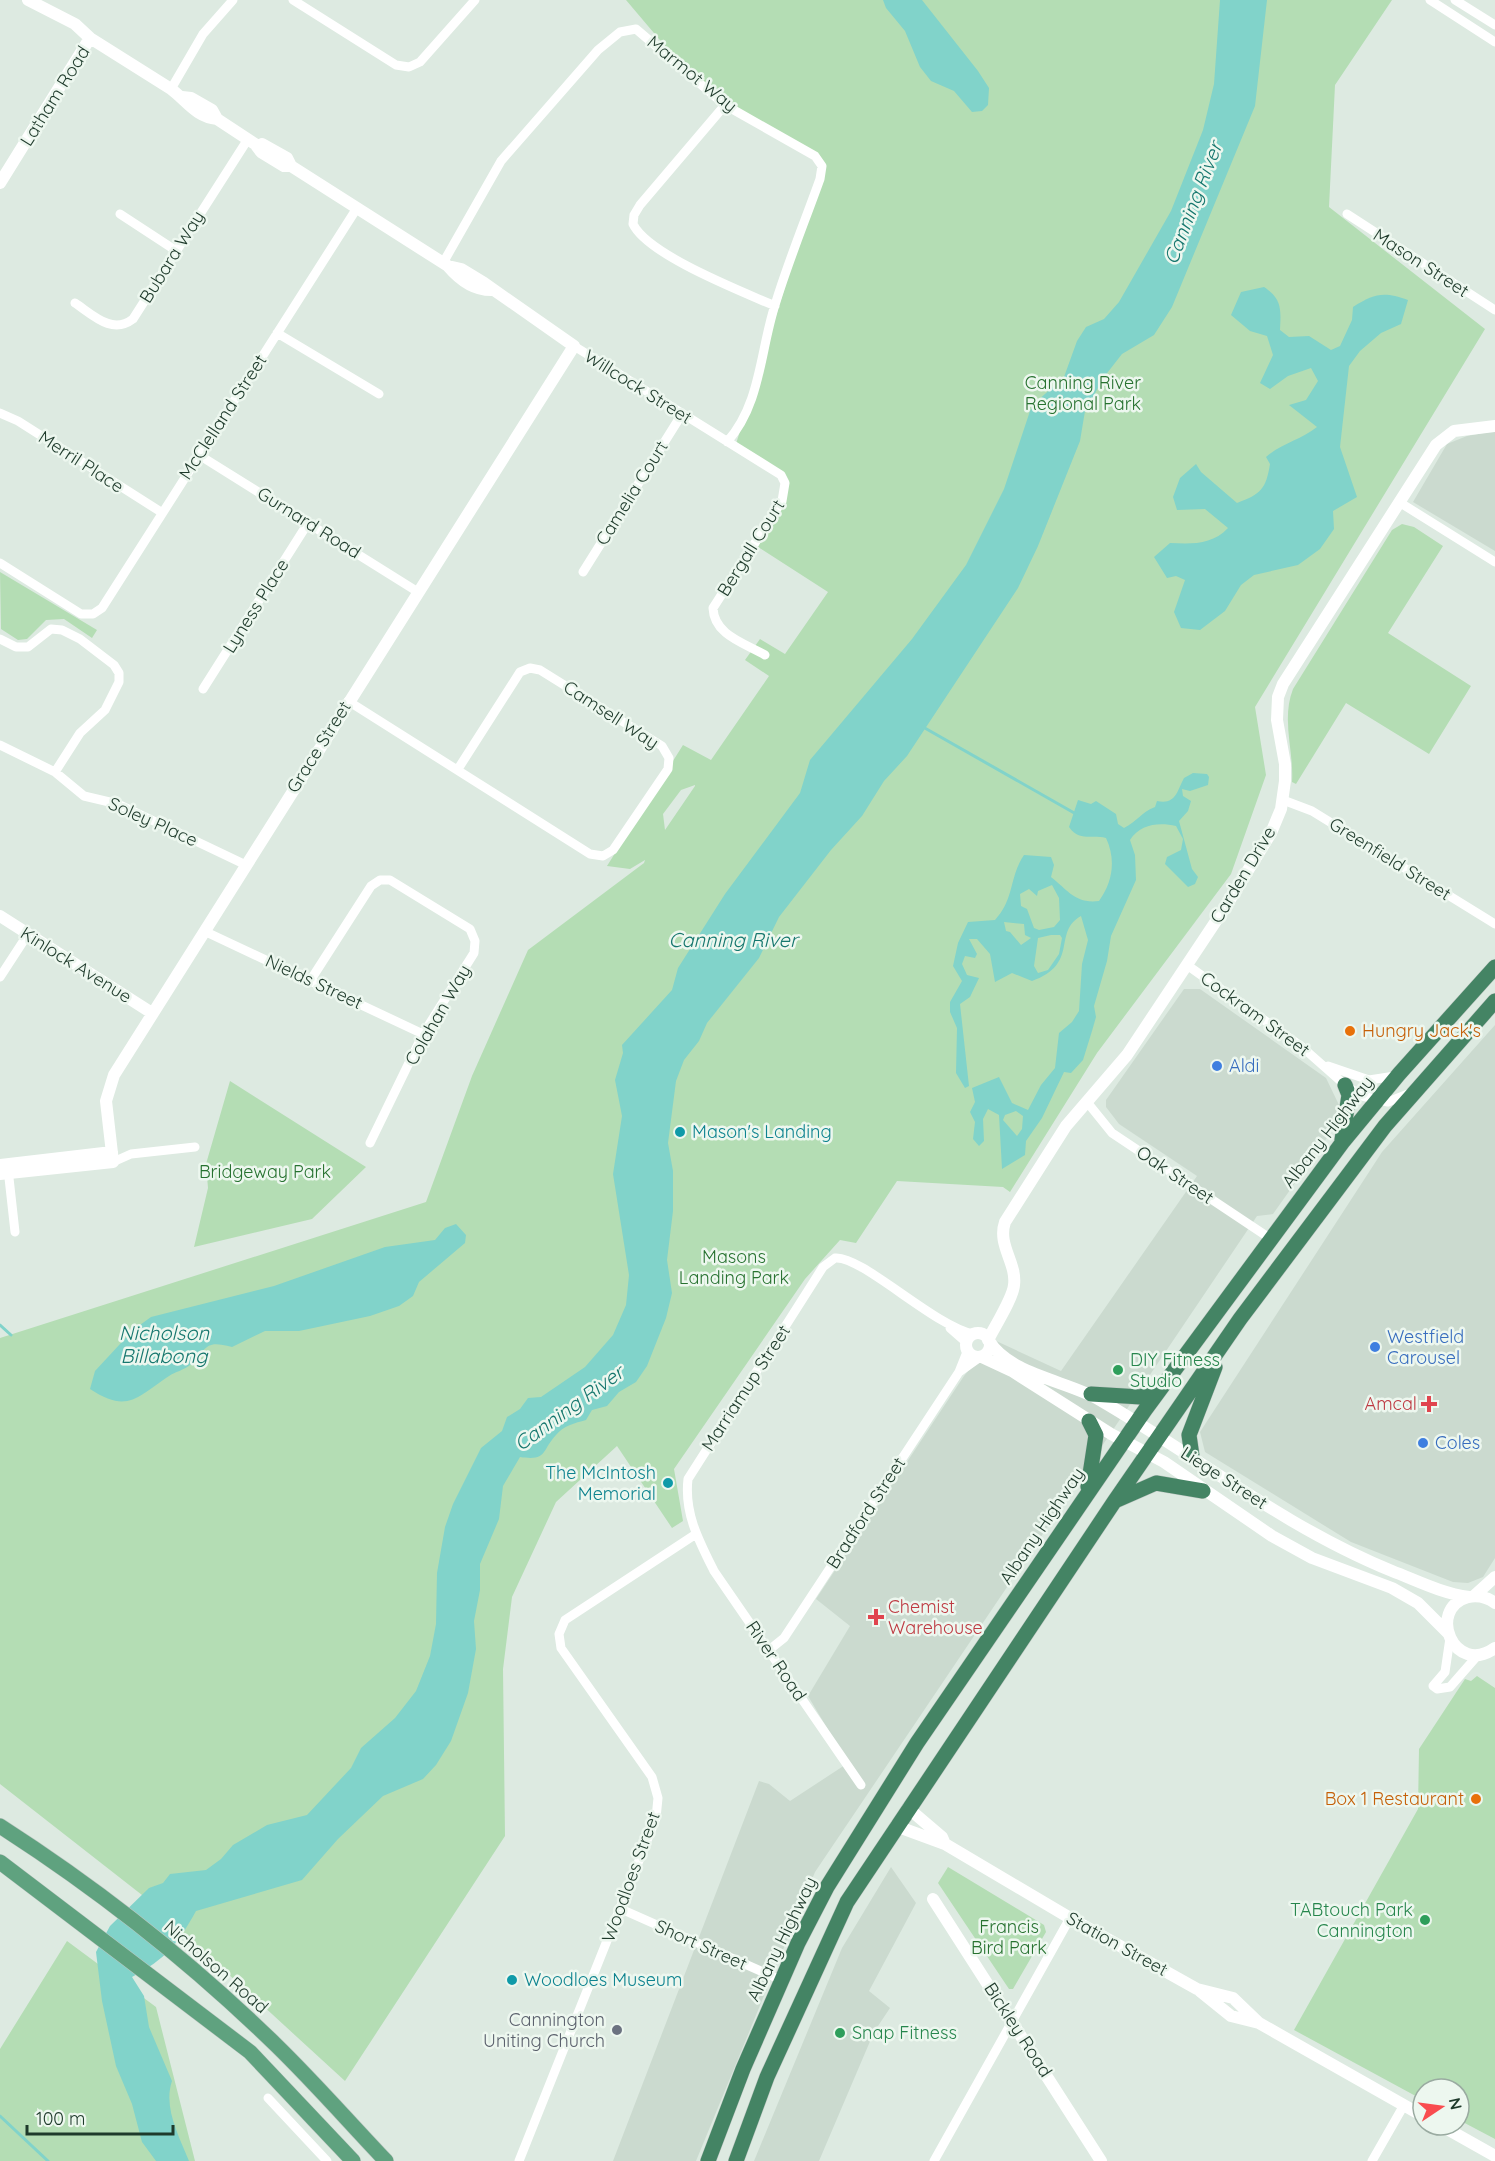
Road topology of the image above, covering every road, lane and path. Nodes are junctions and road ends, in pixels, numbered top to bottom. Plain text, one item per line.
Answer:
1 (28, 0) edge
2 (233, 0) edge
3 (293, 0) edge
4 (475, 0) edge
5 (1430, 0) edge
6 (1455, 0) edge
7 (1495, 26) edge
8 (87, 36) junction
9 (1495, 42) edge
10 (171, 89) junction
11 (725, 105) junction
12 (252, 141) junction
13 (0, 183) edge
14 (357, 208) junction
15 (120, 214) dead end
16 (1347, 214) dead end
17 (175, 250) junction
18 (446, 265) junction
19 (75, 303) dead end
20 (775, 306) junction
21 (1495, 310) edge
22 (277, 333) junction
23 (574, 346) junction
24 (379, 394) dead end
25 (0, 413) edge
26 (682, 414) junction
27 (1495, 426) edge
28 (727, 442) junction
29 (199, 455) junction
30 (785, 483) joint
31 (1399, 502) junction
32 (161, 512) junction
33 (308, 523) junction
34 (1495, 562) edge
35 (0, 563) edge
36 (583, 572) dead end
37 (418, 592) junction
38 (0, 639) edge
39 (765, 655) dead end
40 (203, 689) dead end
41 (348, 701) junction
42 (0, 746) edge
43 (458, 770) junction
44 (56, 772) junction
45 (1283, 800) junction
46 (246, 865) junction
47 (0, 916) edge
48 (1495, 924) edge
49 (204, 931) junction
50 (28, 934) junction
51 (1187, 965) junction
52 (1495, 967) edge
53 (0, 977) edge
54 (310, 981) junction
55 (1495, 1001) edge
56 (152, 1013) junction
57 (423, 1034) junction
58 (1323, 1064) junction
59 (1399, 1074) junction
60 (1345, 1085) junction
61 (1415, 1091) junction
62 (1382, 1101) junction
63 (1087, 1102) junction
64 (370, 1143) dead end
65 (1342, 1143) junction
66 (195, 1147) dead end
67 (116, 1157) junction
68 (4, 1169) edge
69 (15, 1232) dead end
70 (1271, 1239) junction
71 (840, 1257) joint
72 (977, 1340) junction
73 (1222, 1347) junction
74 (981, 1357) junction
75 (959, 1372) junction
76 (1162, 1385) junction
77 (1090, 1395) junction
78 (1089, 1421) junction
79 (1136, 1422) junction
80 (1160, 1438) junction
81 (1123, 1441) junction
82 (1148, 1454) junction
83 (1192, 1456) junction
84 (1203, 1491) junction
85 (1088, 1493) junction
86 (1114, 1502) junction
87 (696, 1534) junction
88 (1495, 1577) edge
89 (1472, 1597) junction
90 (1495, 1603) edge
91 (1449, 1636) junction
92 (769, 1650) junction
93 (1489, 1652) edge
94 (861, 1785) dead end
95 (908, 1808) junction
96 (0, 1826) edge
97 (896, 1826) junction
98 (945, 1844) junction
99 (0, 1862) edge
100 (933, 1899) dead end
101 (621, 1909) junction
102 (1070, 1918) junction
103 (781, 1980) junction
104 (1013, 2021) junction
105 (268, 2098) dead end
106 (1404, 2105) junction
107 (1411, 2109) edge
108 (1461, 2137) edge
109 (1495, 2156) edge
110 (327, 2161) edge
111 (353, 2161) edge
112 (386, 2161) edge
113 (519, 2161) edge
114 (708, 2161) edge
115 (736, 2161) edge
116 (934, 2161) edge
117 (1101, 2161) edge
118 (1372, 2161) edge

1 - 8 street, Willcock Street
2 - 10 street
3 - 4 street
5 - 9 street
6 - 7 street
8 - 10 street, Willcock Street
8 - 13 street, Latham Road
10 - 12 street, Willcock Street
11 - 18 street, Marmot Way
11 - 20 street, Marmot Way
11 - 20 street
12 - 14 street, Willcock Street
12 - 17 street, Bubara Way
14 - 18 street, Willcock Street
14 - 22 street, McClelland Street
15 - 17 street
16 - 21 street, Mason Street
17 - 19 street, Bubara Way
18 - 23 street, Willcock Street
20 - 28 street, Marmot Way
22 - 24 street
22 - 29 street, McClelland Street
23 - 26 street, Willcock Street
23 - 37 street, Grace Street
25 - 32 street, Merril Place
26 - 28 street, Willcock Street
26 - 36 street, Camelia Court
27 - 31 street, Carden Drive
28 - 30 street, Willcock Street
29 - 32 street, McClelland Street
29 - 33 street, Gurnard Road
30 - 39 street, Bergall Court
31 - 34 street
31 - 45 street, Carden Drive
32 - 35 street, McClelland Street
33 - 37 street, Gurnard Road
33 - 40 street, Lyness Place
37 - 41 street, Grace Street
38 - 44 street
41 - 43 street, Camsell Way
41 - 46 street, Grace Street
42 - 44 street, Soley Place
43 - 43 street, Camsell Way
44 - 46 street, Soley Place
45 - 48 street, Greenfield Street
45 - 51 street, Carden Drive
46 - 49 street, Grace Street
47 - 50 street, Kinlock Avenue
49 - 54 street, Nields Street
49 - 56 street, Grace Street
50 - 53 street
50 - 56 street, Kinlock Avenue
51 - 58 street, Cockram Street
51 - 63 street, Carden Drive
52 - 59 highway, Albany Highway
54 - 57 street, Nields Street
54 - 57 street, Colahan Way
55 - 61 highway
56 - 67 street, Grace Street
57 - 64 street, Colahan Way
58 - 59 street, Cockram Street
58 - 60 street, Cockram Street
59 - 62 highway, Albany Highway
60 - 62 street, Cockram Street
60 - 65 highway
61 - 62 street
61 - 73 highway
62 - 65 highway, Albany Highway
63 - 70 street, Oak Street
63 - 72 street, Carden Drive
65 - 70 highway, Albany Highway
66 - 67 street
67 - 68 street
68 - 69 street
70 - 76 highway, Albany Highway
71 - 72 street, Liege Street
71 - 87 street, Marriamup Street
72 - 74 street, Liege Street
72 - 74 street
72 - 75 street, Bradford Street
72 - 77 street, Liege Street
73 - 80 highway
73 - 83 highway
74 - 75 street, Bradford Street
74 - 78 street, Liege Street
75 - 92 street, Bradford Street
76 - 77 highway
76 - 79 highway, Albany Highway
77 - 79 street, Liege Street
78 - 81 street, Liege Street
78 - 85 highway
79 - 80 street, Liege Street
79 - 81 highway, Albany Highway
80 - 82 highway
80 - 83 street, Liege Street
81 - 82 street, Liege Street
81 - 85 highway, Albany Highway
82 - 84 street, Liege Street
82 - 86 highway
83 - 89 street, Liege Street
84 - 86 highway
84 - 91 street, Liege Street
85 - 103 highway, Albany Highway
86 - 95 highway
87 - 92 street, River Road
87 - 101 street, Woodloes Street
88 - 89 street
89 - 90 street, Liege Street
89 - 91 street
91 - 93 street, Liege Street
91 - 93 street
92 - 94 street, River Road
95 - 97 highway
95 - 98 street, Station Street
96 - 112 main road, Nicholson Road
97 - 98 street, Station Street
97 - 115 highway
98 - 102 street, Station Street
99 - 111 main road
100 - 104 street, Bickley Road
101 - 103 street, Short Street
101 - 113 street, Woodloes Street
102 - 104 street
102 - 106 street, Station Street
103 - 114 highway, Albany Highway
104 - 116 street
104 - 117 street, Bickley Road
105 - 110 street
106 - 107 street, Station Street
106 - 118 street
108 - 109 street

